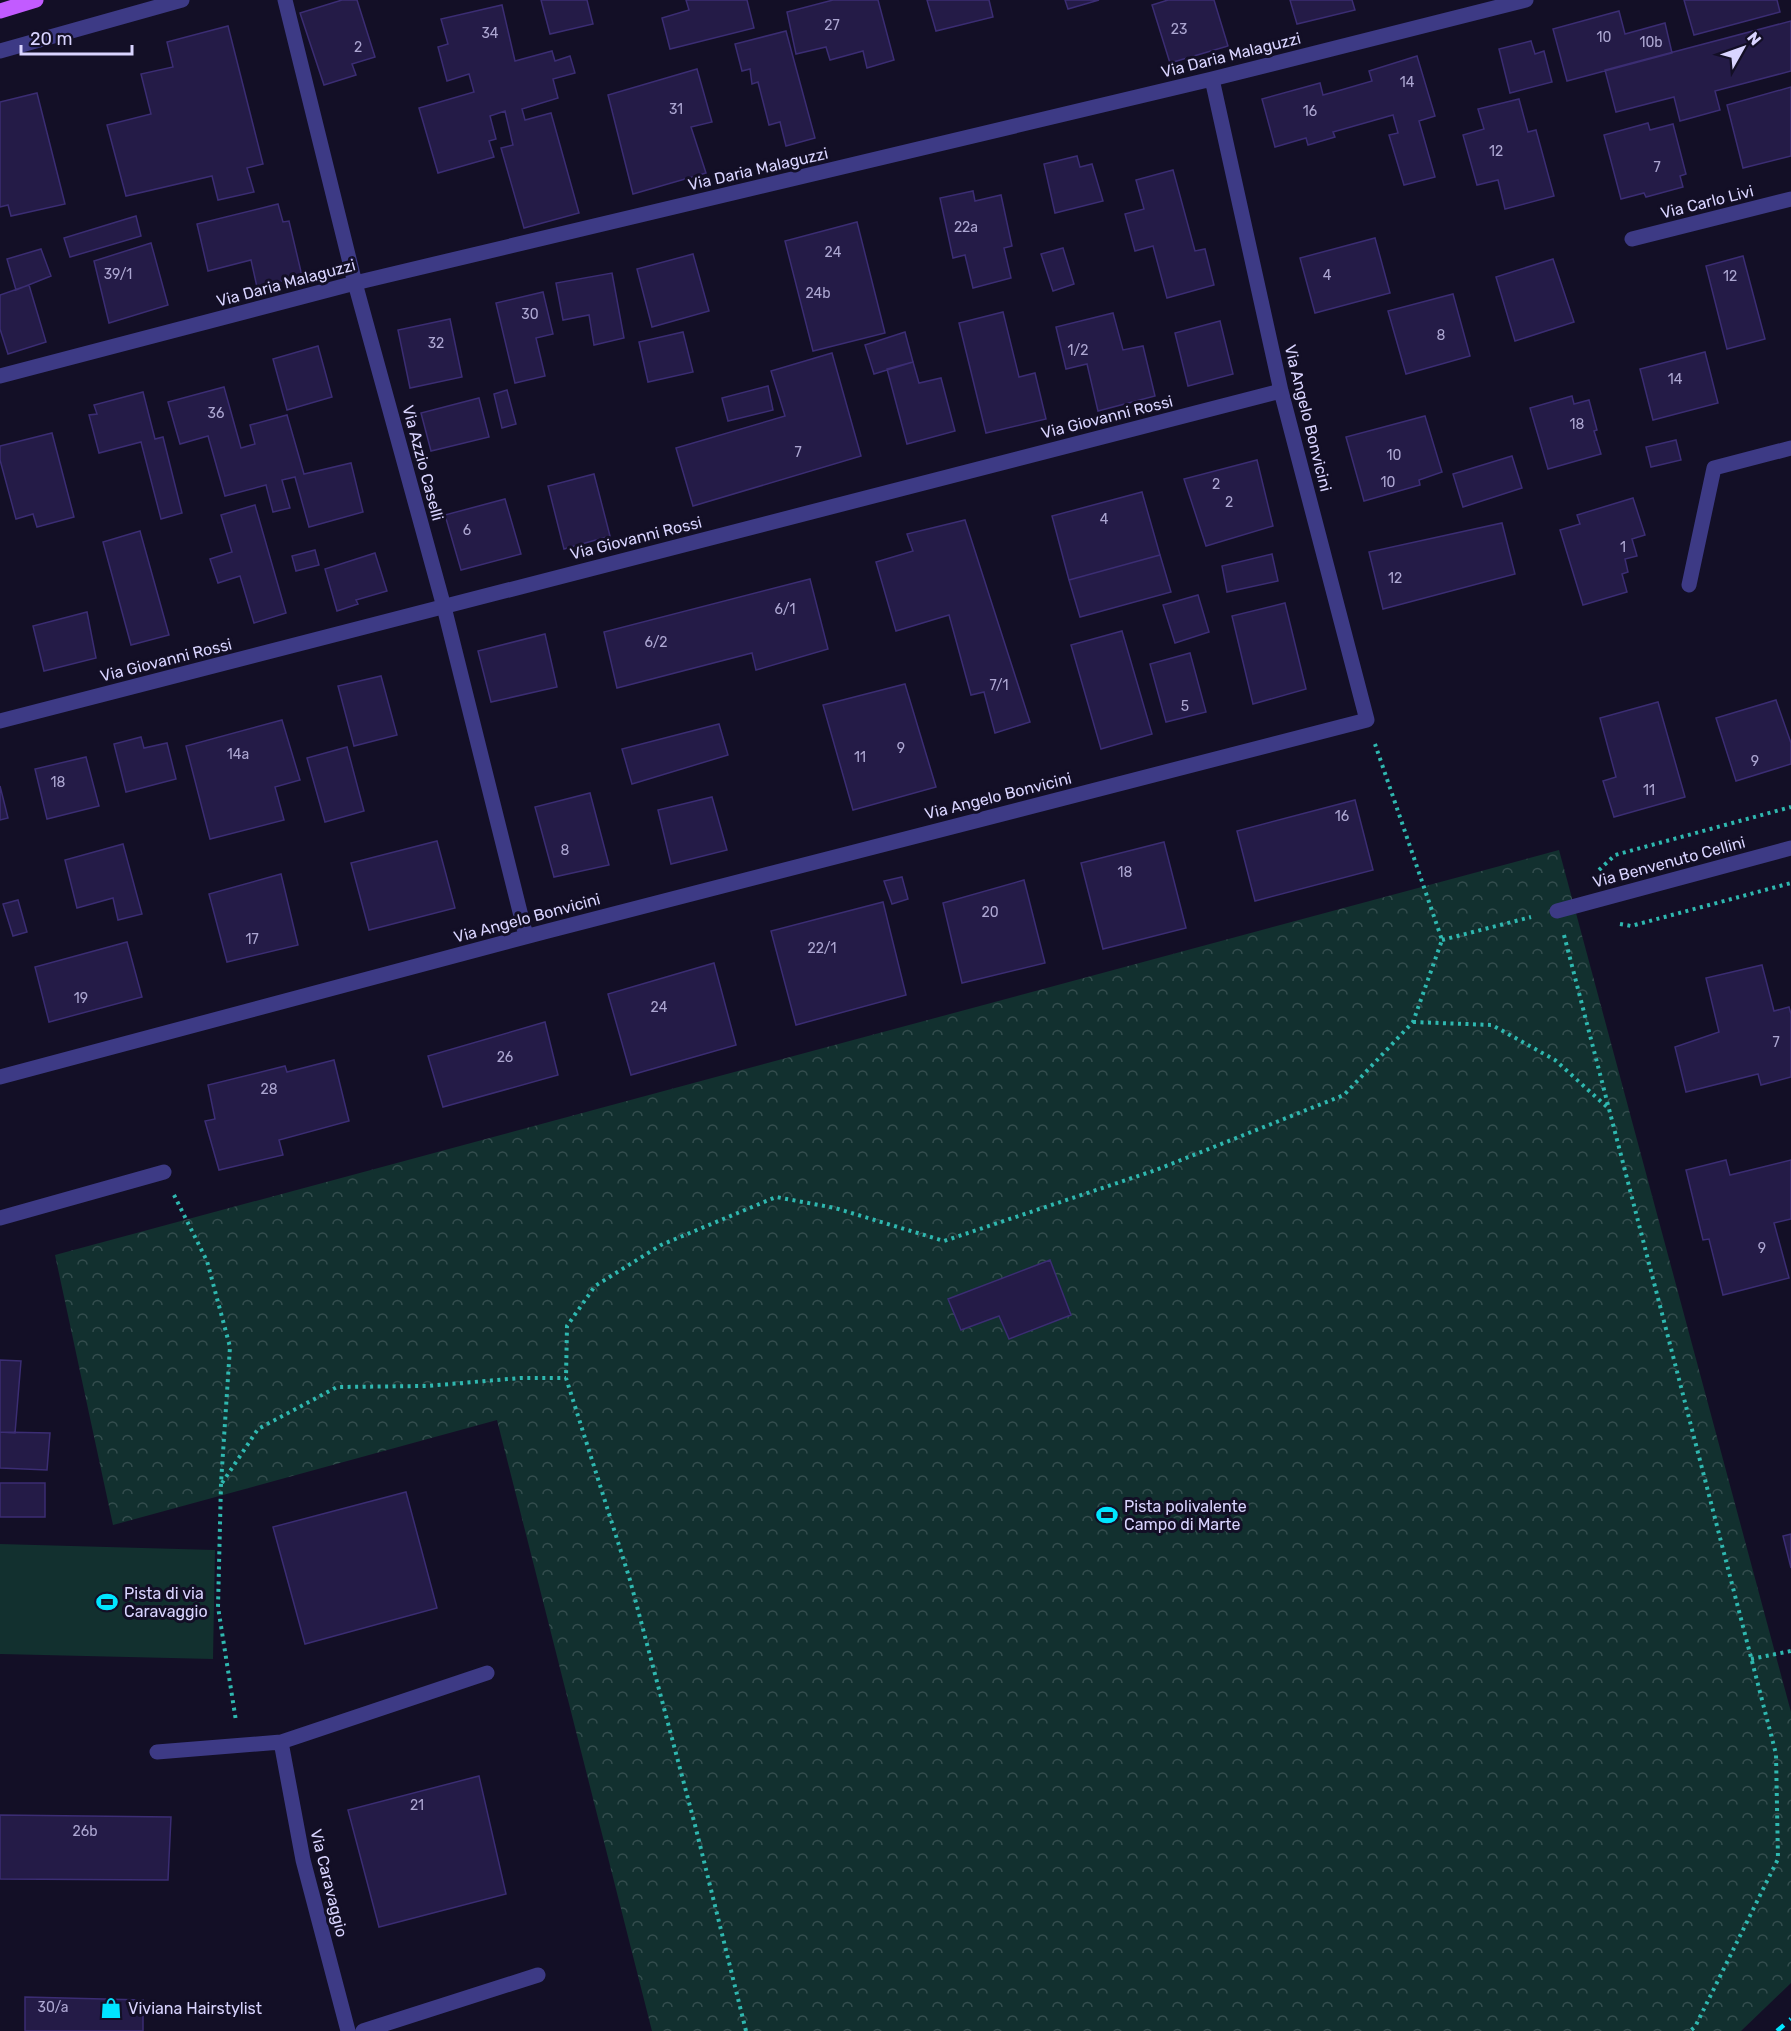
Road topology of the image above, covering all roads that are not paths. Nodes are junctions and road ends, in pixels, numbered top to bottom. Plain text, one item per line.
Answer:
1 (36, 0) edge
2 (182, 0) edge
3 (285, 0) edge
4 (1526, 0) edge
5 (0, 11) edge
6 (0, 51) edge
7 (1212, 79) junction
8 (1791, 199) edge
9 (1632, 239) dead end
10 (355, 283) junction
11 (0, 376) edge
12 (1281, 391) junction
13 (1791, 448) edge
14 (1689, 585) dead end
15 (444, 607) junction
16 (0, 721) edge
17 (1791, 848) edge
18 (1557, 911) road end
19 (526, 936) junction
20 (0, 1077) edge
21 (164, 1172) road end
22 (0, 1218) edge
23 (487, 1673) dead end
24 (281, 1742) junction
25 (157, 1752) dead end
26 (538, 1975) dead end
27 (348, 2031) edge
28 (363, 2031) edge

1 - 5 main road
2 - 6 street
3 - 10 street, Via Azzio Caselli
4 - 7 street, Via Daria Malaguzzi
7 - 10 street, Via Daria Malaguzzi
7 - 12 street, Via Angelo Bonvicini
8 - 9 street, Via Carlo Livi
10 - 11 street, Via Daria Malaguzzi
10 - 15 street, Via Azzio Caselli
12 - 15 street, Via Giovanni Rossi
12 - 19 street, Via Angelo Bonvicini
13 - 14 street
15 - 16 street, Via Giovanni Rossi
15 - 19 street, Via Azzio Caselli
17 - 18 street, Via Benvenuto Cellini
19 - 20 street, Via Angelo Bonvicini
21 - 22 street
23 - 24 street
24 - 25 street
24 - 27 street, Via Caravaggio
26 - 28 street

